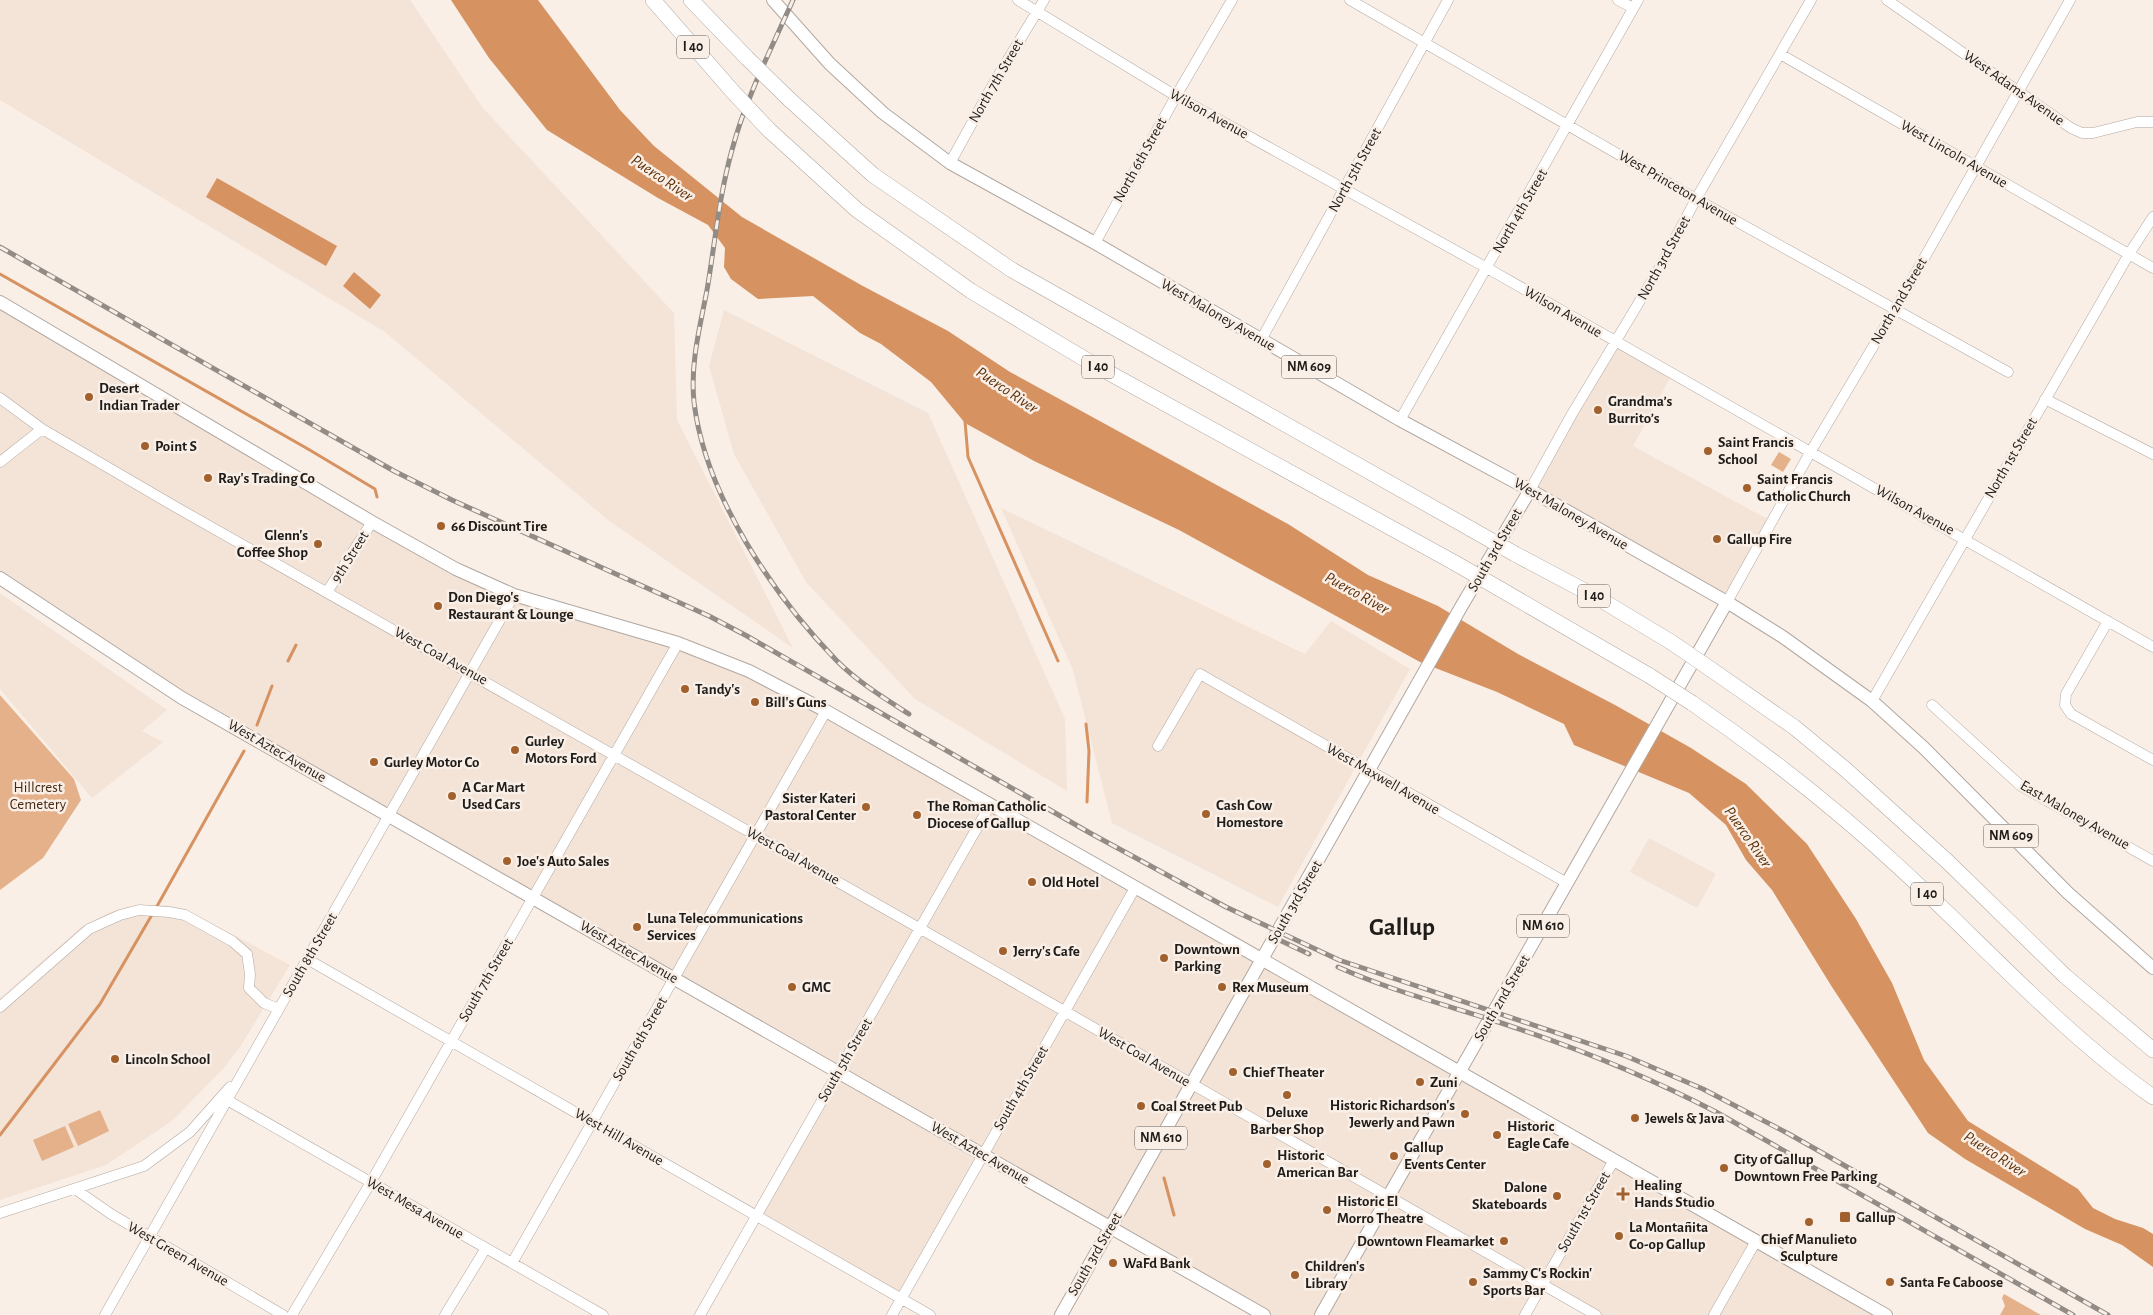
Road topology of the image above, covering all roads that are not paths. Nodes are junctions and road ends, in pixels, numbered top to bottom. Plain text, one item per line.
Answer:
1 (653, 0) edge
2 (690, 0) edge
3 (773, 0) edge
4 (1018, 0) edge
5 (1044, 0) edge
6 (1232, 0) edge
7 (1350, 0) edge
8 (1448, 0) edge
9 (1618, 0) edge
10 (1811, 0) edge
11 (1887, 0) edge
12 (2070, 0) edge
13 (1635, 4) edge
14 (1037, 12) junction
15 (1425, 43) junction
16 (1780, 54) junction
17 (2019, 92) junction
18 (1176, 96) junction
19 (2153, 122) edge
20 (1568, 125) junction
21 (950, 163) junction
22 (1976, 168) junction
23 (1344, 188) junction
24 (1696, 199) junction
25 (2153, 217) edge
26 (1095, 243) junction
27 (2129, 254) junction
28 (1487, 268) junction
29 (2153, 268) edge
30 (0, 302) edge
31 (1896, 308) junction
32 (1261, 340) junction
33 (1616, 343) junction
34 (2008, 372) dead end
35 (0, 398) edge
36 (2045, 399) junction
37 (1400, 420) junction
38 (42, 429) junction
39 (1811, 451) junction
40 (2153, 454) edge
41 (0, 462) edge
42 (1530, 490) junction
43 (372, 522) junction
44 (1965, 538) junction
45 (0, 578) edge
46 (327, 592) junction
47 (514, 595) junction
48 (1726, 602) junction
49 (2108, 621) junction
50 (678, 643) junction
51 (2153, 647) edge
52 (470, 673) junction
53 (1872, 701) junction
54 (1932, 705) dead end
55 (826, 711) junction
56 (1158, 746) dead end
57 (614, 755) junction
58 (2153, 760) edge
59 (1370, 771) junction
60 (990, 805) junction
61 (389, 815) junction
62 (756, 835) junction
63 (2153, 861) edge
64 (1567, 883) junction
65 (1135, 888) junction
66 (533, 897) junction
67 (919, 928) junction
68 (308, 959) junction
69 (1262, 960) junction
70 (2153, 968) edge
71 (674, 978) junction
72 (0, 1007) edge
73 (279, 1009) junction
74 (1064, 1011) junction
75 (451, 1041) junction
76 (2153, 1050) edge
77 (838, 1072) junction
78 (1459, 1073) junction
79 (242, 1074) junction
80 (1191, 1084) junction
81 (2153, 1097) edge
82 (227, 1100) junction
83 (593, 1122) junction
84 (983, 1154) junction
85 (1614, 1160) junction
86 (371, 1182) junction
87 (75, 1189) junction
88 (1388, 1197) junction
89 (0, 1213) edge
90 (757, 1216) junction
91 (1111, 1227) junction
92 (150, 1237) junction
93 (1756, 1241) junction
94 (486, 1248) junction
95 (512, 1263) junction
96 (1542, 1285) junction
97 (901, 1298) junction
98 (105, 1315) edge
99 (283, 1315) edge
100 (292, 1315) edge
101 (445, 1315) edge
102 (603, 1315) edge
103 (700, 1315) edge
104 (892, 1315) edge
105 (930, 1315) edge
106 (1061, 1315) edge
107 (1264, 1315) edge
108 (1322, 1315) edge
109 (1525, 1315) edge
110 (1596, 1315) edge
111 (1714, 1315) edge
112 (1886, 1315) edge

1 - 81 highway, I 40, bridge
2 - 76 highway, I 40, bridge
3 - 21 main road, West Maloney Avenue / NM 609
4 - 14 street, Wilson Avenue
5 - 14 street, North 7th Street
6 - 18 street, North 6th Street
7 - 15 street, West Princeton Avenue
8 - 15 street, North 5th Street
9 - 13 street
10 - 16 street, North 3rd Street
11 - 17 street, West Adams Avenue
12 - 17 street, North 2nd Street
13 - 20 street, North 4th Street
14 - 18 street, Wilson Avenue
14 - 21 street, North 7th Street
15 - 20 street, West Princeton Avenue
15 - 23 street, North 5th Street
16 - 22 street, West Lincoln Avenue
16 - 24 street, North 3rd Street
17 - 19 street, West Adams Avenue
17 - 22 street, North 2nd Street
18 - 23 street, Wilson Avenue
18 - 26 street, North 6th Street
20 - 24 street, West Princeton Avenue
20 - 28 street, North 4th Street
21 - 26 main road, West Maloney Avenue / NM 609
22 - 27 street, West Lincoln Avenue
22 - 31 street, North 2nd Street
23 - 28 street, Wilson Avenue
23 - 32 street, North 5th Street
24 - 31 street, West Princeton Avenue
24 - 33 street, North 3rd Street
25 - 27 street, North 1st Street
26 - 32 main road, West Maloney Avenue / NM 609
27 - 29 street, West Lincoln Avenue
27 - 36 street, North 1st Street
28 - 33 street, Wilson Avenue
28 - 37 street, North 4th Street
30 - 43 main road
31 - 34 street, West Princeton Avenue
31 - 39 street, North 2nd Street
32 - 37 main road, West Maloney Avenue / NM 609
33 - 39 street, Wilson Avenue
33 - 42 street, North 3rd Street
35 - 38 street, West Coal Avenue
36 - 40 street
36 - 44 street, North 1st Street
37 - 42 main road, West Maloney Avenue / NM 609
38 - 41 street
38 - 46 street, West Coal Avenue
39 - 44 street, Wilson Avenue
39 - 48 street, North 2nd Street
42 - 48 main road, West Maloney Avenue / NM 609
42 - 59 main road, South 3rd Street / NM 610
43 - 46 street, 9th Street
43 - 47 main road
44 - 49 street, Wilson Avenue
44 - 53 street, North 1st Street
45 - 61 main road, West Aztec Avenue
46 - 52 street, West Coal Avenue
47 - 50 main road
47 - 52 street, South 8th Street
48 - 53 main road, West Maloney Avenue / NM 609
48 - 64 main road, South 2nd Street / NM 610
49 - 51 street, Wilson Avenue
49 - 58 street
50 - 55 main road
50 - 57 street, South 7th Street
52 - 57 street, West Coal Avenue
52 - 61 street, South 8th Street
53 - 70 main road, NM 609
54 - 63 street, East Maloney Avenue
55 - 60 main road
55 - 62 street, South 6th Street
56 - 59 street, West Maxwell Avenue
57 - 62 street, West Coal Avenue
57 - 66 street, South 7th Street
59 - 64 street, West Maxwell Avenue
59 - 69 main road, South 3rd Street / NM 610
60 - 65 main road
60 - 67 street, South 5th Street
61 - 66 main road, West Aztec Avenue
61 - 68 street, South 8th Street
62 - 67 street, West Coal Avenue
62 - 71 street, South 6th Street
64 - 78 main road, South 2nd Street / NM 610
65 - 69 main road
65 - 74 street, South 4th Street
66 - 71 main road, West Aztec Avenue
66 - 75 street, South 7th Street
67 - 74 street, West Coal Avenue
67 - 77 street, South 5th Street
68 - 73 street, South 8th Street
68 - 75 street, West Hill Avenue
69 - 78 main road
69 - 80 main road, South 3rd Street / NM 610
71 - 77 main road, West Aztec Avenue
71 - 83 street, South 6th Street
72 - 73 street
73 - 79 street, South 8th Street
74 - 80 street, West Coal Avenue
74 - 84 street, South 4th Street
75 - 83 street, West Hill Avenue
75 - 86 street, South 7th Street
77 - 84 main road, West Aztec Avenue
77 - 90 street, South 5th Street
78 - 85 main road
78 - 88 main road, South 2nd Street / NM 610
79 - 82 street, South 8th Street
79 - 87 street
80 - 88 street, West Coal Avenue
80 - 91 main road, South 3rd Street / NM 610
82 - 86 street, West Mesa Avenue
82 - 92 street, South 8th Street
83 - 90 street, West Hill Avenue
83 - 95 street, South 6th Street
84 - 91 main road, West Aztec Avenue
84 - 97 street, South 4th Street
85 - 93 main road
85 - 96 street, South 1st Street
86 - 94 street, West Mesa Avenue
86 - 100 street, South 7th Street
87 - 89 street
87 - 92 street, West Green Avenue
88 - 96 street, West Coal Avenue
88 - 108 main road, South 2nd Street / NM 610
90 - 97 street, West Hill Avenue
90 - 103 street, South 5th Street
91 - 106 main road, South 3rd Street / NM 610
91 - 107 main road, West Aztec Avenue
92 - 98 street, South 8th Street
92 - 99 street, West Green Avenue
93 - 111 street
93 - 112 main road
94 - 95 street, West Mesa Avenue
94 - 101 street
95 - 102 street, West Mesa Avenue
96 - 109 street, South 1st Street
96 - 110 street, West Coal Avenue
97 - 104 street, South 4th Street
97 - 105 street, West Hill Avenue

